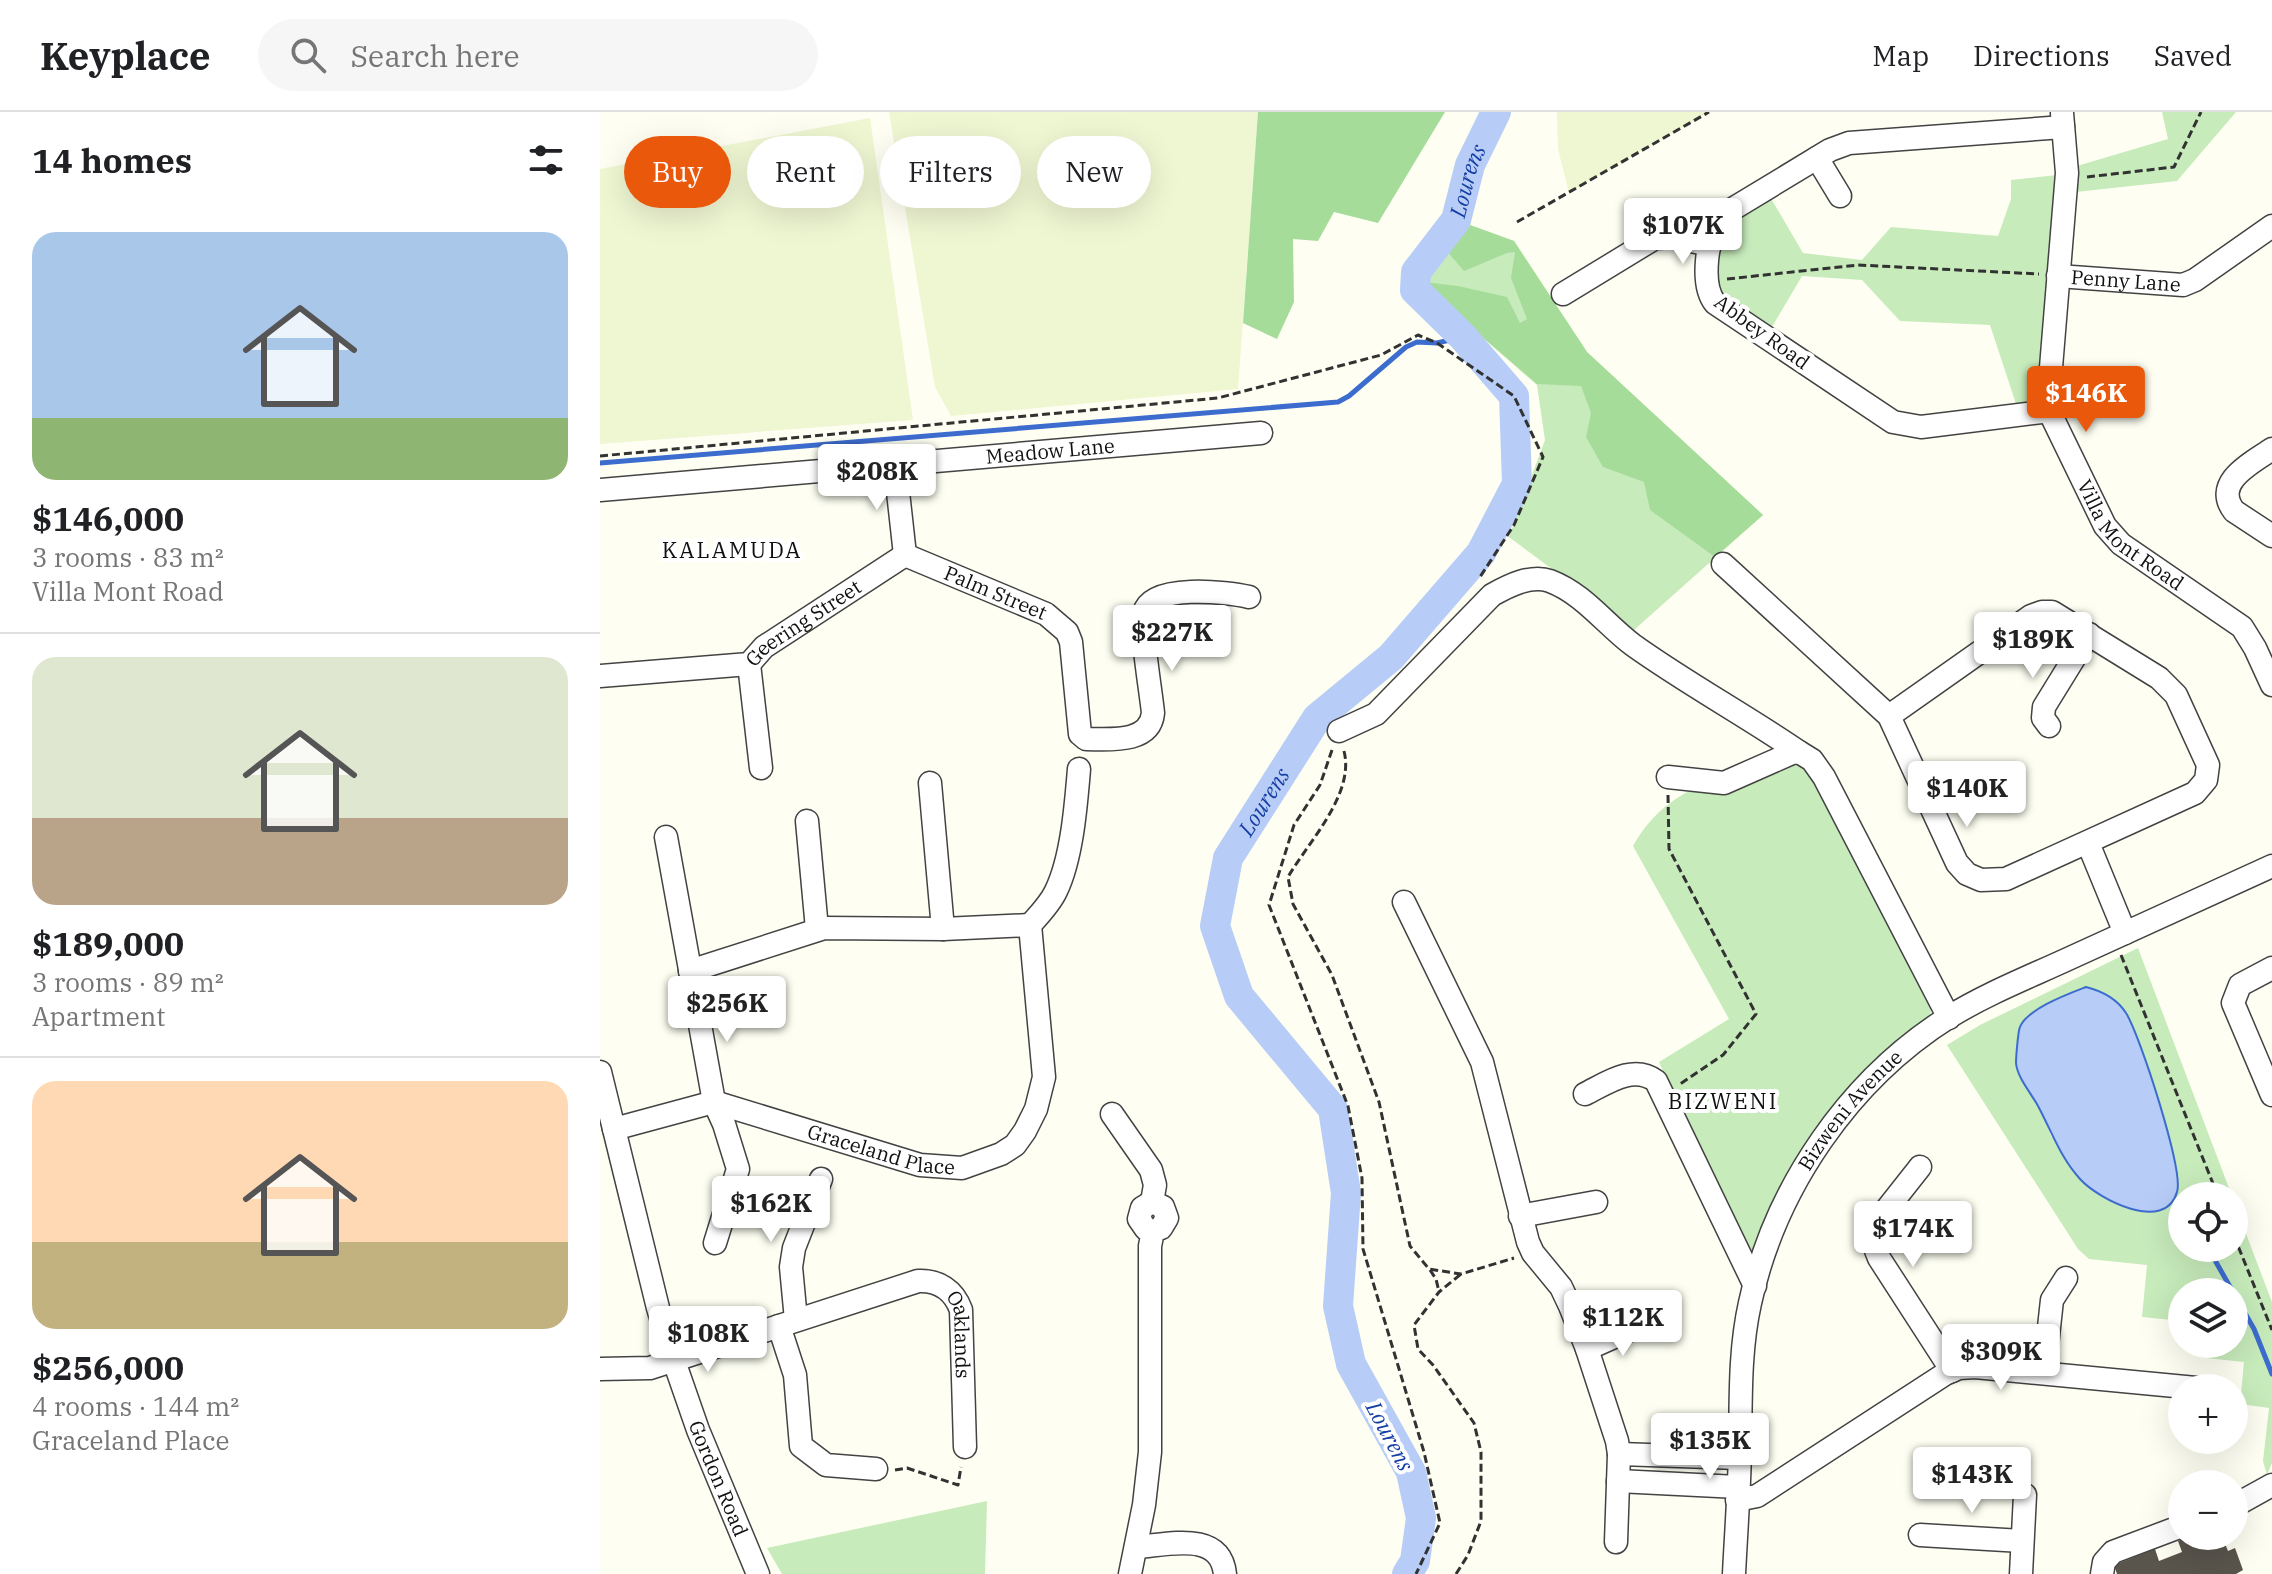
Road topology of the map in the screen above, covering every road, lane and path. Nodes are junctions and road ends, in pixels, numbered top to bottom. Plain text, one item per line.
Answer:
1 (1709, 112) edge
2 (2201, 112) edge
3 (2063, 119) edge
4 (1817, 158) junction
5 (2067, 180) junction
6 (1840, 196) dead end
7 (1517, 222) dead end
8 (2272, 226) edge
9 (1710, 245) junction
10 (2058, 276) junction
11 (1706, 281) junction
12 (1563, 294) dead end
13 (2050, 411) junction
14 (1261, 433) dead end
15 (2272, 449) edge
16 (600, 456) edge
17 (895, 465) junction
18 (600, 490) edge
19 (2272, 536) edge
20 (905, 555) junction
21 (1723, 564) dead end
22 (1480, 578) dead end
23 (1249, 597) dead end
24 (2089, 634) junction
25 (2264, 644) edge
26 (749, 664) junction
27 (600, 676) edge
28 (2272, 685) edge
29 (1889, 716) junction
30 (2049, 726) dead end
31 (1339, 731) junction
32 (1799, 752) junction
33 (761, 768) dead end
34 (1079, 769) dead end
35 (1668, 777) joint
36 (930, 783) dead end
37 (807, 821) dead end
38 (666, 837) dead end
39 (2088, 843) junction
40 (2272, 866) edge
41 (1404, 902) dead end
42 (1030, 925) junction
43 (817, 929) junction
44 (943, 929) junction
45 (2120, 936) junction
46 (2272, 968) edge
47 (690, 971) junction
48 (1949, 1018) junction
49 (600, 1072) edge
50 (1585, 1094) dead end
51 (1664, 1095) junction
52 (2272, 1095) edge
53 (714, 1102) junction
54 (1112, 1114) dead end
55 (614, 1129) junction
56 (1920, 1167) dead end
57 (821, 1179) dead end
58 (2213, 1182) edge
59 (1596, 1202) dead end
60 (1520, 1216) junction
61 (715, 1243) dead end
62 (1533, 1253) junction
63 (2245, 1262) edge
64 (1429, 1269) junction
65 (1461, 1274) junction
66 (2066, 1278) dead end
67 (1755, 1286) junction
68 (1439, 1292) junction
69 (788, 1323) junction
70 (1641, 1325) dead end
71 (2272, 1330) edge
72 (1587, 1349) junction
73 (674, 1361) junction
74 (600, 1369) edge
75 (1952, 1371) junction
76 (2044, 1373) junction
77 (2168, 1385) edge
78 (965, 1447) joint
79 (1619, 1454) junction
80 (1740, 1458) junction
81 (876, 1469) joint
82 (1618, 1481) junction
83 (2272, 1485) edge
84 (1738, 1494) junction
85 (2025, 1495) dead end
86 (2248, 1498) edge
87 (2168, 1531) edge
88 (1920, 1535) dead end
89 (2022, 1541) junction
90 (1616, 1542) dead end
91 (1136, 1547) junction
92 (758, 1569) edge
93 (1130, 1574) edge
94 (1225, 1574) edge
95 (1416, 1574) edge
96 (1456, 1574) edge
97 (1734, 1574) edge
98 (2021, 1574) edge
99 (2102, 1574) edge

1 - 7 path
2 - 5 path
3 - 4 street, Abbey Road
3 - 5 street, Villa Mont Road
4 - 6 street
4 - 9 street, Abbey Road
5 - 10 street, Villa Mont Road
8 - 10 street, Penny Lane
9 - 11 street, Abbey Road
9 - 12 street
10 - 11 path
10 - 13 street, Villa Mont Road
11 - 13 street, Abbey Road
13 - 25 street, Villa Mont Road
14 - 17 street, Meadow Lane
15 - 19 street
16 - 22 path
17 - 18 street, Meadow Lane
17 - 20 street
20 - 23 street, Palm Street
20 - 26 street, Geering Street
21 - 29 street
24 - 29 street
24 - 30 street
24 - 39 street
25 - 28 street, Villa Mont Road
26 - 27 street, Geering Street
26 - 33 street
29 - 39 street
31 - 32 street
31 - 64 path
31 - 95 path
32 - 35 street
32 - 48 street
34 - 42 street
35 - 51 path
36 - 44 street
37 - 43 street
38 - 47 street
39 - 45 street
40 - 45 street, Bizweni Avenue
41 - 60 street
42 - 44 street
42 - 53 street, Graceland Place
43 - 44 street
43 - 47 street
45 - 48 street, Bizweni Avenue
45 - 58 path
46 - 52 street
47 - 53 street
48 - 67 street, Bizweni Avenue
49 - 55 street, Gordon Road
50 - 51 street
51 - 67 street
53 - 55 street
53 - 61 street
54 - 91 street
55 - 73 street, Gordon Road
56 - 75 street
57 - 69 street
59 - 60 street
60 - 62 street
62 - 65 path
62 - 72 street
63 - 71 path
64 - 65 path
64 - 68 path
65 - 68 path
66 - 76 street
67 - 80 street, Bizweni Avenue
68 - 96 path
69 - 73 street, Oaklands
69 - 78 street, Oaklands
69 - 81 street
70 - 72 street
72 - 79 street
73 - 74 street, Oaklands
73 - 92 street, Gordon Road
75 - 76 street
75 - 84 street
76 - 77 street
78 - 81 path
79 - 80 street
79 - 82 street
80 - 84 street, Bizweni Avenue
82 - 84 street
82 - 90 street
83 - 86 street
84 - 97 street, Bizweni Avenue
85 - 89 street
87 - 99 street
88 - 89 street
89 - 98 street
91 - 93 street
91 - 94 street

